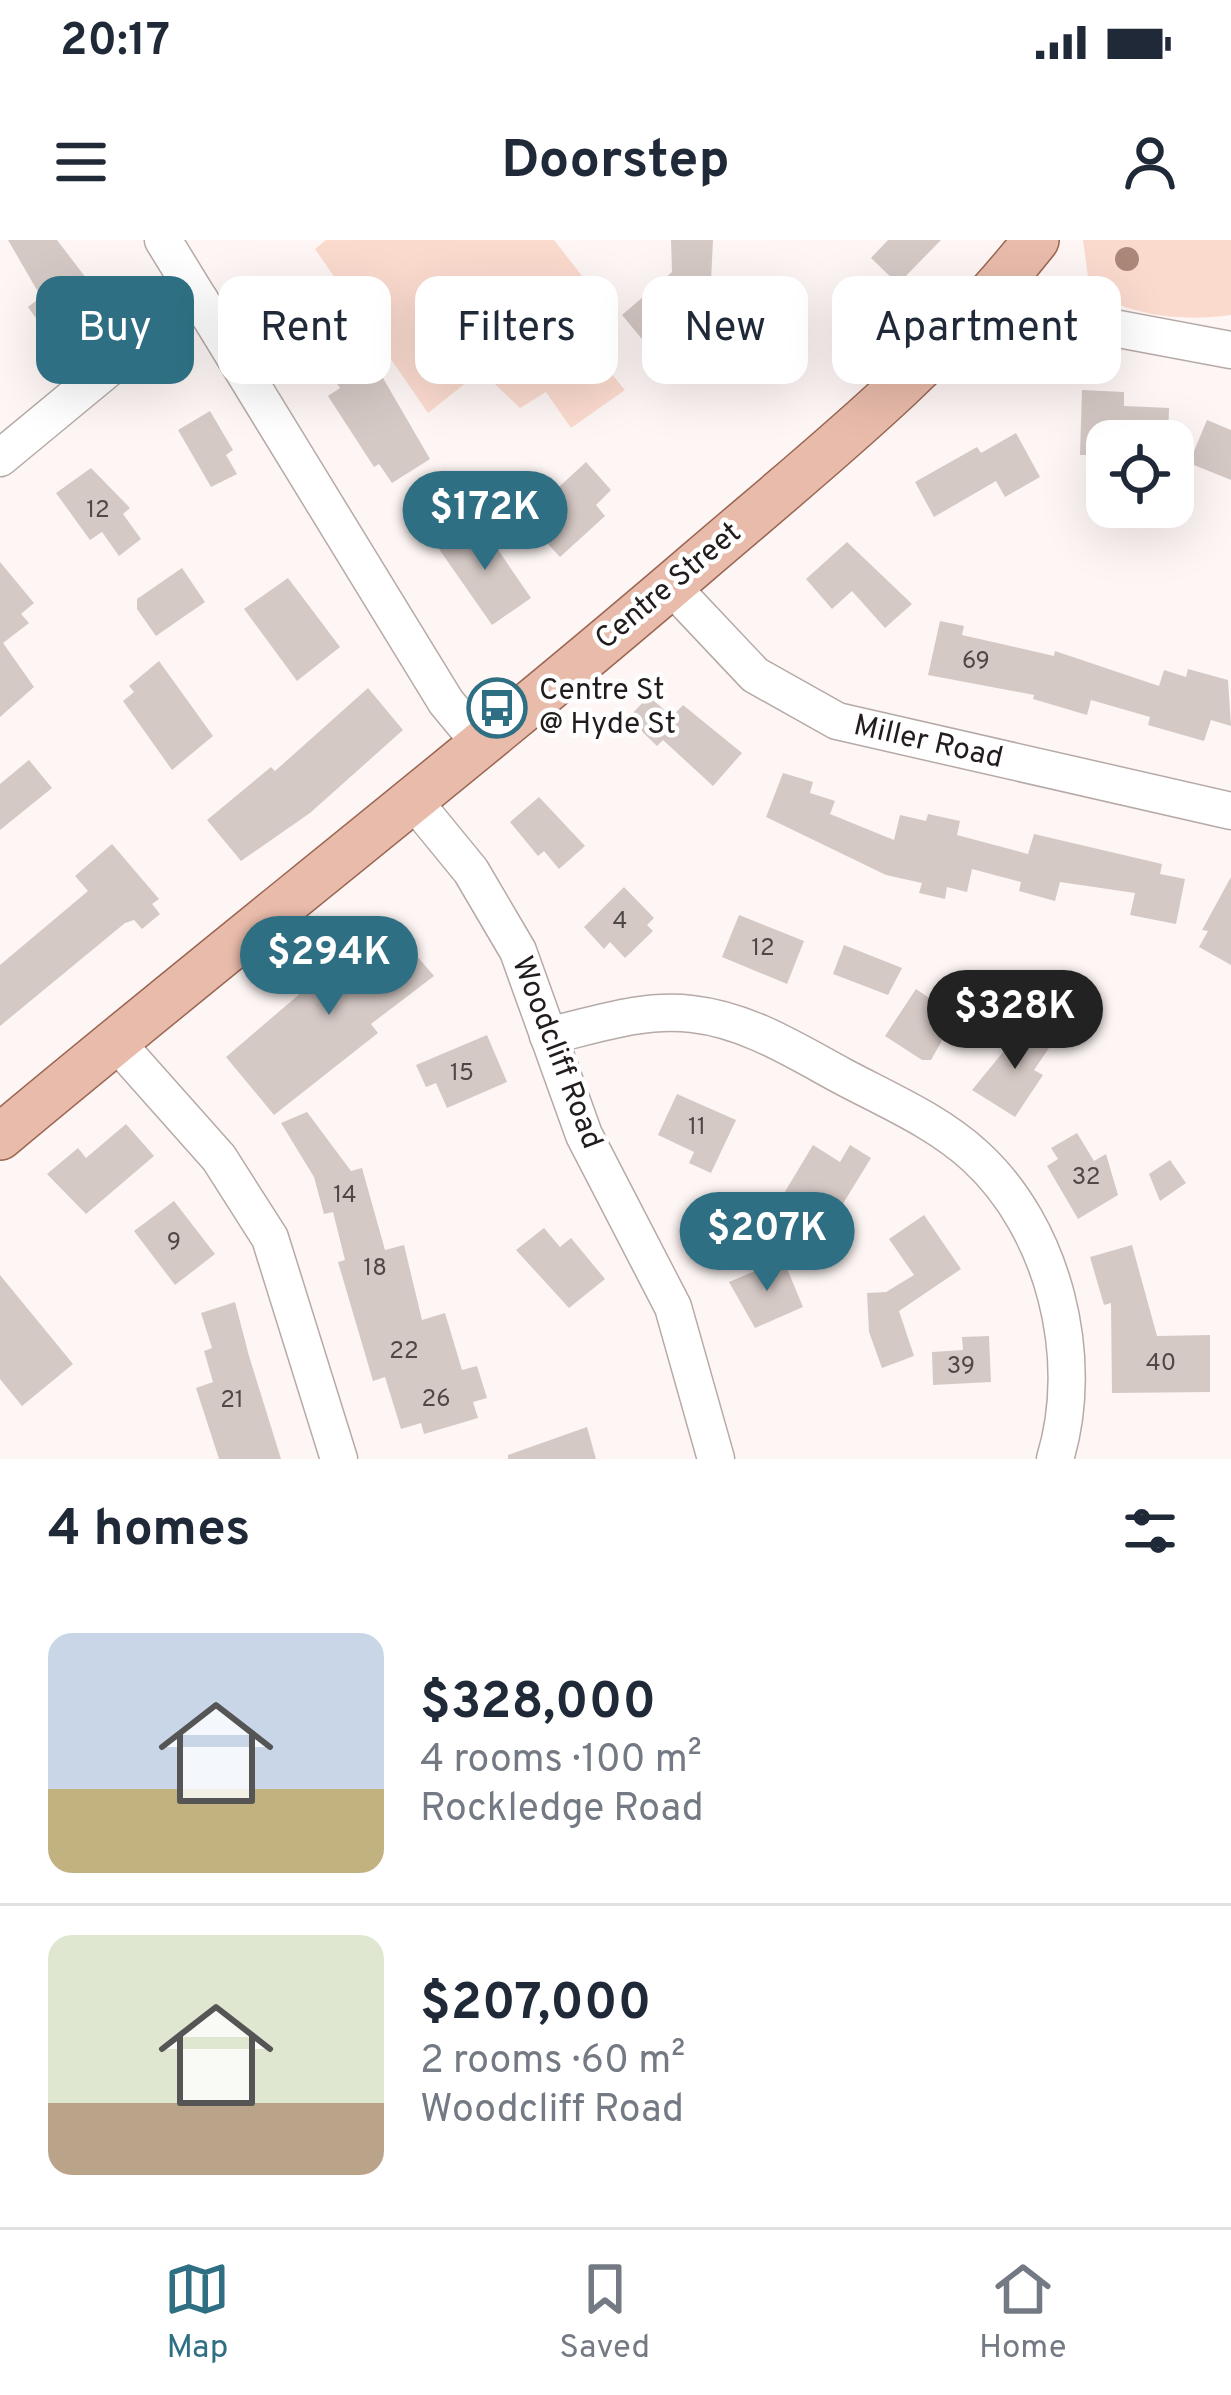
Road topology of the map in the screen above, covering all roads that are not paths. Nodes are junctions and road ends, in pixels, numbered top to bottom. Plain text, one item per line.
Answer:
1 (164, 240) edge
2 (1036, 240) edge
3 (1008, 276) edge
4 (200, 300) junction
5 (1121, 329) edge
6 (1231, 350) edge
7 (906, 384) edge
8 (0, 458) edge
9 (671, 586) junction
10 (480, 743) junction
11 (412, 799) junction
12 (1231, 811) edge
13 (548, 1036) junction
14 (115, 1041) junction
15 (0, 1137) edge
16 (339, 1459) edge
17 (716, 1459) edge
18 (1055, 1459) edge

1 - 4 street
2 - 3 main road, Centre Street
4 - 8 street
4 - 10 street
5 - 6 street
7 - 9 main road, Centre Street
9 - 10 main road, Centre Street
9 - 12 street, Miller Road
10 - 11 main road, Centre Street
11 - 13 street, Woodcliff Road
11 - 14 main road, Centre Street
13 - 17 street, Woodcliff Road
13 - 18 street
14 - 15 main road, Centre Street
14 - 16 street

